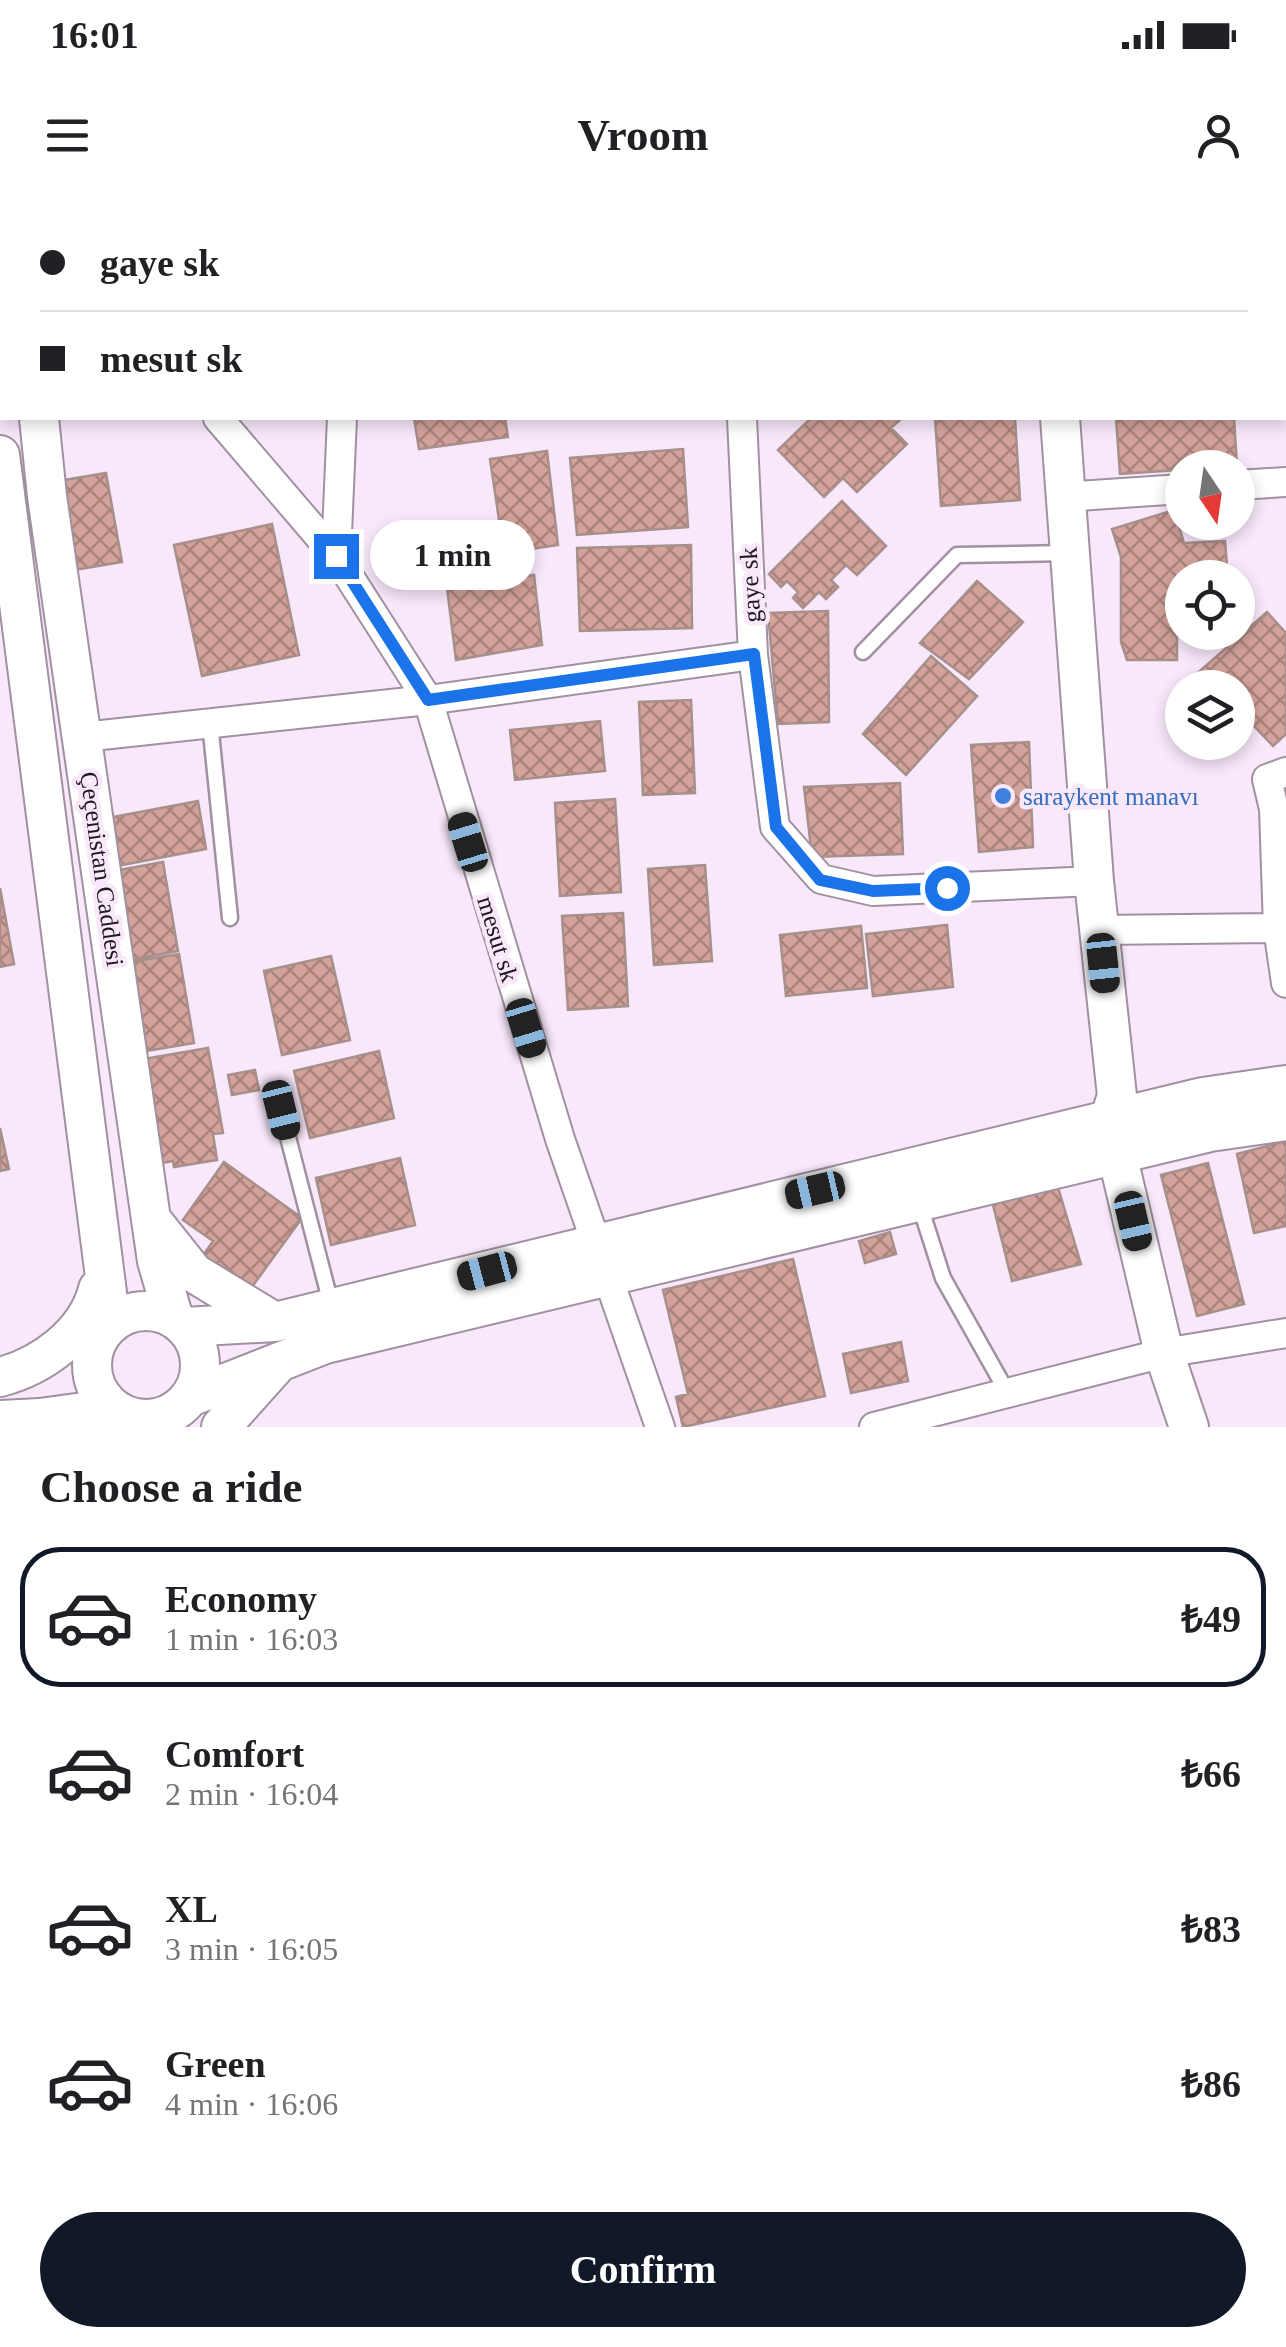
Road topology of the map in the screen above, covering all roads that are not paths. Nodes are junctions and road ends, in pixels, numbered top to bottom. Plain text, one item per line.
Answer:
1 (39, 420) edge
2 (220, 420) edge
3 (342, 420) edge
4 (742, 420) edge
5 (1060, 420) edge
6 (0, 455) edge
7 (1286, 482) edge
8 (1255, 484) edge
9 (1165, 490) edge
10 (1063, 497) junction
11 (1068, 553) junction
12 (336, 556) junction
13 (863, 652) dead end
14 (754, 654) junction
15 (428, 700) junction
16 (210, 723) junction
17 (83, 736) junction
18 (1286, 772) edge
19 (1094, 881) junction
20 (230, 918) dead end
21 (1282, 927) edge
22 (1099, 930) junction
23 (1286, 983) edge
24 (1286, 1085) edge
25 (281, 1110) dead end
26 (1286, 1121) edge
27 (1114, 1138) junction
28 (919, 1202) junction
29 (151, 1218) junction
30 (100, 1251) junction
31 (601, 1259) junction
32 (332, 1309) junction
33 (179, 1323) junction
34 (110, 1324) junction
35 (1286, 1332) edge
36 (279, 1340) junction
37 (1164, 1353) junction
38 (0, 1378) edge
39 (1007, 1392) junction
40 (188, 1409) edge
41 (114, 1418) edge
42 (0, 1420) edge
43 (53, 1422) edge
44 (221, 1427) edge
45 (660, 1427) edge
46 (874, 1427) edge
47 (1189, 1427) edge

1 - 17 street, Çeçenistan Caddesi
2 - 12 street, mesut sk
3 - 12 street
4 - 14 street, gaye sk
5 - 10 street
6 - 30 street, Çeçenistan Caddesi
7 - 8 street
9 - 10 street
10 - 11 street
11 - 13 lane
11 - 19 street
12 - 15 street, mesut sk
14 - 15 street
14 - 19 street, gaye sk
15 - 16 street
15 - 31 street, mesut sk
16 - 17 street
16 - 20 lane
17 - 29 street, Çeçenistan Caddesi
18 - 21 street
19 - 22 street
21 - 22 street
21 - 23 street
22 - 27 street
24 - 27 street
25 - 32 lane
26 - 27 street
27 - 28 street
27 - 31 street
27 - 37 street
28 - 31 street
28 - 39 lane
29 - 33 street, Çeçenistan Caddesi
29 - 36 street
30 - 34 street, Çeçenistan Caddesi
30 - 38 street
31 - 32 street
31 - 36 street
31 - 45 street, mesut sk
32 - 36 street
33 - 34 street
33 - 36 street
33 - 40 street
34 - 41 street
35 - 37 street
36 - 40 street
36 - 44 street
37 - 39 street
37 - 47 street
39 - 46 street
40 - 41 street
41 - 43 street
42 - 43 street

